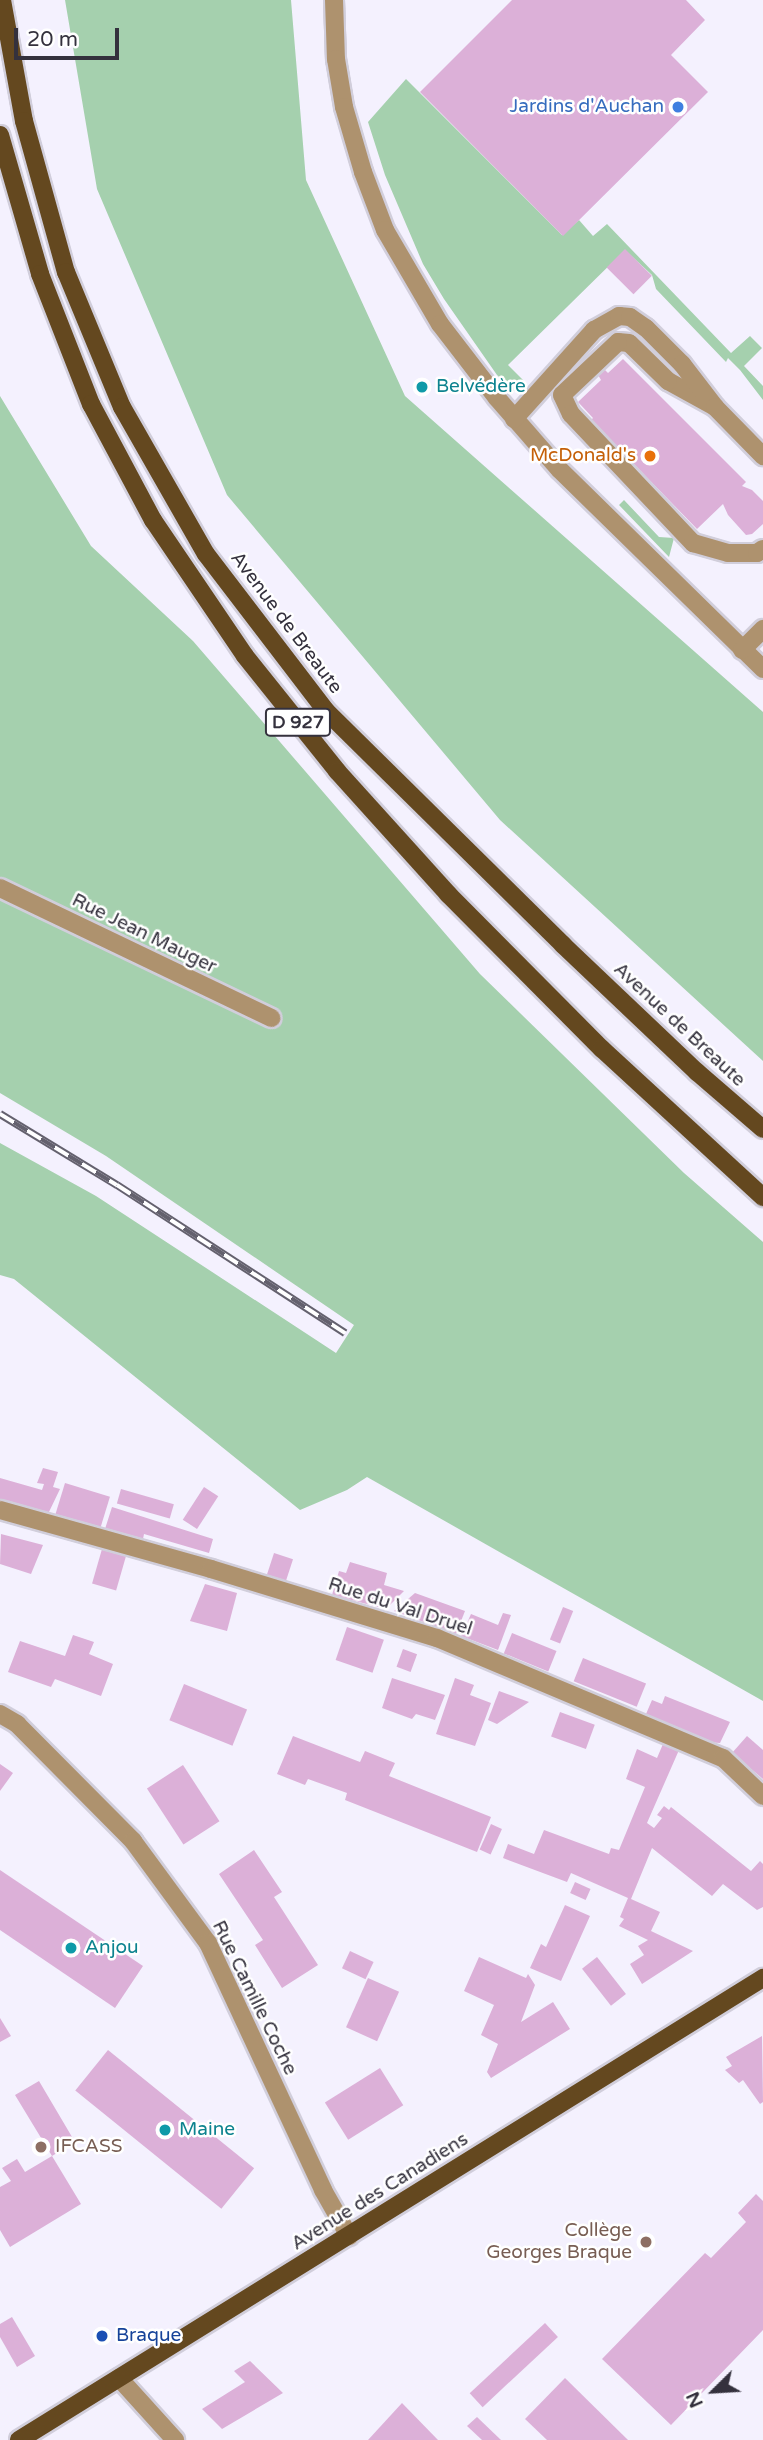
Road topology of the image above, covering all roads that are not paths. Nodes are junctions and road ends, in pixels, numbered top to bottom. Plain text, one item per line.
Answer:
1 (2, 0) edge
2 (334, 0) edge
3 (0, 135) edge
4 (715, 407) junction
5 (514, 419) junction
6 (763, 456) edge
7 (763, 549) edge
8 (763, 629) edge
9 (742, 650) junction
10 (763, 669) edge
11 (0, 888) edge
12 (271, 1018) dead end
13 (763, 1129) edge
14 (763, 1197) edge
15 (0, 1510) edge
16 (0, 1714) edge
17 (763, 1796) edge
18 (763, 1979) edge
19 (349, 2236) junction
20 (119, 2378) junction
21 (19, 2440) edge
22 (175, 2440) edge

1 - 13 main road, Avenue de Breaute / D 927
2 - 5 street
3 - 14 main road, D 927
4 - 5 street
4 - 6 street
4 - 7 street
5 - 9 street
8 - 9 street
9 - 10 street
11 - 12 street, Rue Jean Mauger
15 - 17 street, Rue du Val Druel
16 - 19 street, Rue Camille Coche
18 - 19 main road, Avenue des Canadiens
19 - 20 main road, Avenue des Canadiens
20 - 21 main road, Avenue des Canadiens
20 - 22 street

